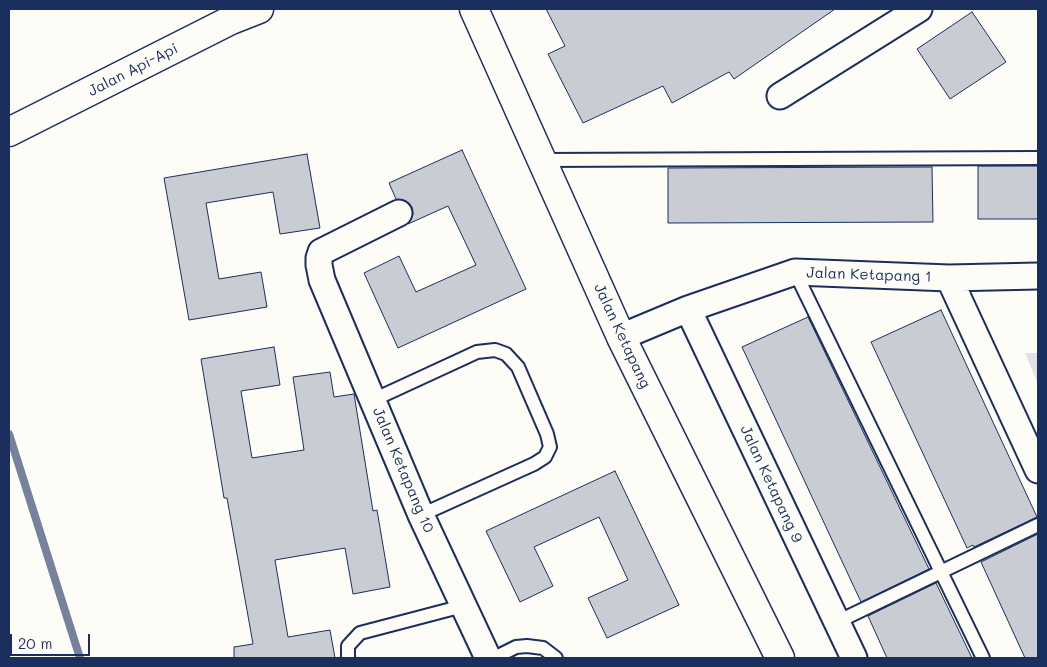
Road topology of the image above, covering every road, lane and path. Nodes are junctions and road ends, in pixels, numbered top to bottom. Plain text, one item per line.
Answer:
1 (258, 9) edge
2 (919, 9) edge
3 (480, 12) edge
4 (780, 96) dead end
5 (15, 129) edge
6 (1038, 158) edge
7 (541, 160) junction
8 (399, 213) dead end
9 (795, 272) junction
10 (1038, 276) edge
11 (949, 278) junction
12 (688, 309) junction
13 (620, 336) junction
14 (373, 400) junction
15 (1038, 470) edge
16 (421, 515) junction
17 (1038, 525) edge
18 (941, 572) junction
19 (463, 606) junction
20 (837, 622) junction
21 (348, 658) edge
22 (488, 658) edge
23 (494, 658) edge
24 (556, 658) edge
25 (780, 658) edge
26 (854, 658) edge
27 (983, 658) edge

1 - 5 street, Jalan Api-Api
2 - 4 street
3 - 7 street, Jalan Ketapang
6 - 7 lane
7 - 13 street, Jalan Ketapang
8 - 14 street, Jalan Ketapang 10
9 - 11 street, Jalan Ketapang 1
9 - 12 street, Jalan Ketapang 1
9 - 18 lane
10 - 11 street, Jalan Ketapang 1
11 - 15 street
12 - 13 street, Jalan Ketapang 1
12 - 20 street, Jalan Ketapang 9
13 - 25 street, Jalan Ketapang
14 - 16 street, Jalan Ketapang 10
14 - 16 lane
16 - 19 street, Jalan Ketapang 10
17 - 18 lane
18 - 20 lane
18 - 27 lane
19 - 21 lane
19 - 22 street, Jalan Ketapang 10
20 - 26 street, Jalan Ketapang 9
23 - 24 lane

